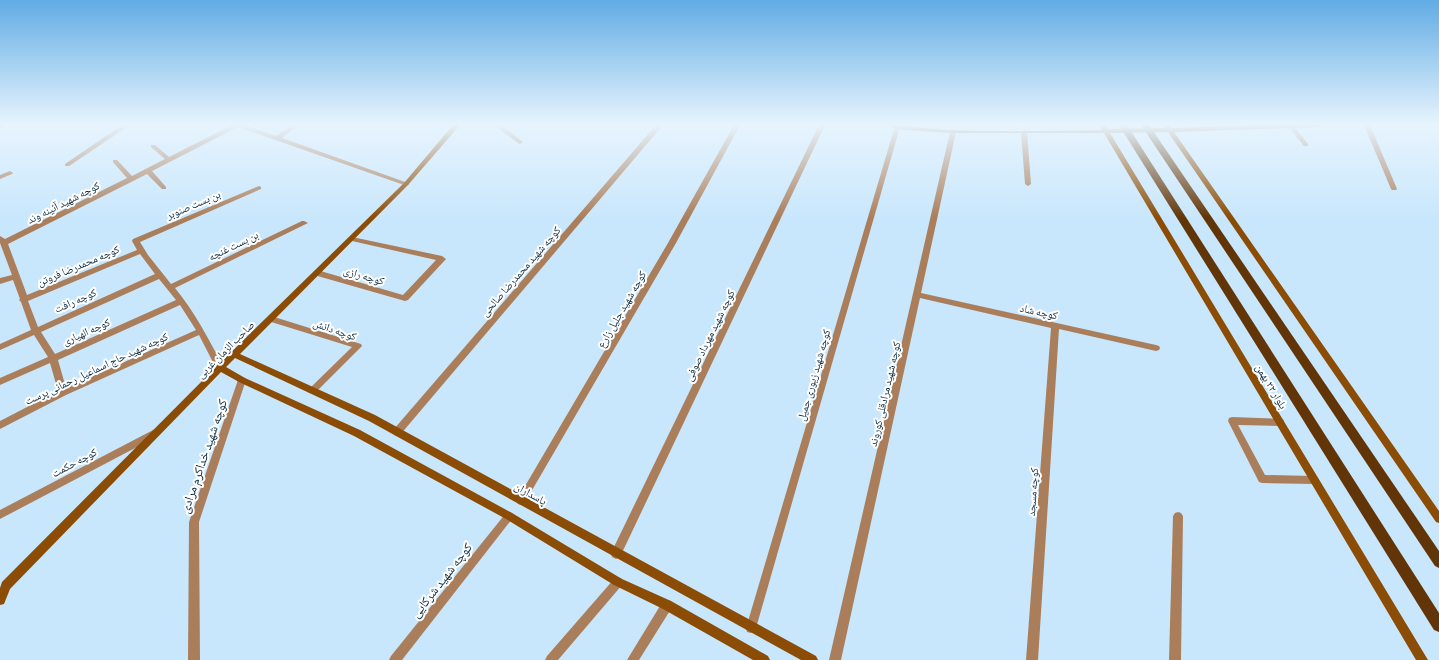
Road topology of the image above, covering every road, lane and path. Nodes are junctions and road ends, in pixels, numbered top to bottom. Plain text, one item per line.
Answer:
1 (81, 156) edge
2 (164, 156) edge
3 (177, 156) edge
4 (325, 156) edge
5 (430, 156) edge
6 (634, 156) edge
7 (720, 156) edge
8 (807, 156) edge
9 (889, 156) edge
10 (948, 156) edge
11 (1026, 156) edge
12 (1121, 156) edge
13 (1143, 156) edge
14 (1166, 156) edge
15 (1186, 156) edge
16 (1380, 156) edge
17 (169, 160) junction
18 (115, 162) dead end
19 (67, 165) dead end
20 (148, 170) junction
21 (10, 173) dead end
22 (0, 178) edge
23 (132, 178) junction
24 (406, 184) junction
25 (1028, 184) dead end
26 (164, 188) dead end
27 (259, 188) dead end
28 (1394, 189) dead end
29 (304, 223) dead end
30 (352, 238) junction
31 (2, 241) edge
32 (141, 251) junction
33 (317, 272) junction
34 (160, 275) junction
35 (16, 276) junction
36 (0, 281) edge
37 (170, 287) junction
38 (917, 295) junction
39 (23, 300) junction
40 (182, 301) junction
41 (271, 319) junction
42 (1055, 326) junction
43 (35, 330) junction
44 (201, 331) junction
45 (0, 347) edge
46 (1156, 348) dead end
47 (235, 355) junction
48 (53, 358) junction
49 (220, 368) junction
50 (242, 380) junction
51 (0, 382) edge
52 (312, 391) junction
53 (63, 392) junction
54 (1280, 422) junction
55 (0, 425) edge
56 (159, 431) junction
57 (397, 432) junction
58 (1314, 480) junction
59 (521, 501) junction
60 (0, 515) edge
61 (509, 516) junction
62 (1178, 516) dead end
63 (1439, 518) edge
64 (616, 554) junction
65 (1439, 562) edge
66 (618, 582) junction
67 (3, 587) edge
68 (0, 600) edge
69 (667, 605) junction
70 (1439, 625) edge
71 (751, 628) junction
72 (194, 660) edge
73 (395, 660) edge
74 (551, 660) edge
75 (633, 660) edge
76 (764, 660) edge
77 (812, 660) edge
78 (835, 660) edge
79 (1032, 660) edge
80 (1175, 660) edge
81 (1422, 660) edge

1 - 19 street
2 - 17 street
3 - 17 street, کوچه شهید آئینه وند
4 - 24 street
5 - 24 main road, صاحب الزمان غربی
6 - 57 street, کوچه شهید محمدرضا صالحی
7 - 59 street, کوچه شهید جلیل زارع
8 - 64 street, کوچه شهید مهرداد صوفی
9 - 71 street, کوچه شهید زیوری جمیل
10 - 38 street, کوچه شهید مرادقلی کوروند
11 - 25 street
12 - 54 main road, بلوار ۲۲ بهمن
13 - 70 main road, بلوار ۲۲ بهمن
14 - 65 main road
15 - 63 main road
16 - 28 street
17 - 20 street, کوچه شهید آئینه وند
18 - 23 street
20 - 23 street, کوچه شهید آئینه وند
20 - 26 street
21 - 22 street
23 - 31 street, کوچه شهید آئینه وند
24 - 30 main road, صاحب الزمان غربی
27 - 32 street, بن بست صنوبر
29 - 37 street, بن بست غنچه
30 - 33 main road, صاحب الزمان غربی
30 - 33 street, کوچه رازی
31 - 35 street
32 - 34 street
32 - 39 street, کوچه محمدرضا فروتن
33 - 41 main road, صاحب الزمان غربی
34 - 37 street
34 - 43 street, کوچه رافت
35 - 36 street
35 - 39 street
37 - 40 street
38 - 42 street, کوچه شاد
38 - 78 street, کوچه شهید مرادقلی کوروند
39 - 43 street
40 - 44 street
40 - 48 street, کوچه الهیاری
41 - 47 main road, صاحب الزمان غربی
41 - 52 street, کوچه دانش
42 - 46 street, کوچه شاد
42 - 79 street, کوچه مسجد
43 - 45 street, کوچه رافت
43 - 48 street
44 - 49 street
44 - 53 street, کوچه شهید حاج اسماعیل رحمانی پرست
47 - 49 main road, صاحب الزمان غربی
47 - 52 main road, پاسداران
48 - 51 street, کوچه الهیاری
48 - 53 street
49 - 50 main road
49 - 56 main road, صاحب الزمان غربی
50 - 61 main road
50 - 72 street, کوچه شهید خداکرم مرادی
52 - 57 main road, پاسداران
53 - 55 street, کوچه شهید حاج اسماعیل رحمانی پرست
54 - 58 main road, بلوار ۲۲ بهمن
54 - 58 street
56 - 60 street, کوچه حکمت
56 - 67 main road, صاحب الزمان غربی
57 - 59 main road, پاسداران
58 - 81 main road, بلوار ۲۲ بهمن
59 - 64 main road, پاسداران
61 - 66 main road
61 - 73 street, کوچه شهید شرکایی
62 - 80 street
64 - 71 main road, پاسداران
66 - 69 main road
66 - 74 street
67 - 68 main road
69 - 75 street
69 - 76 main road
71 - 77 main road, پاسداران

